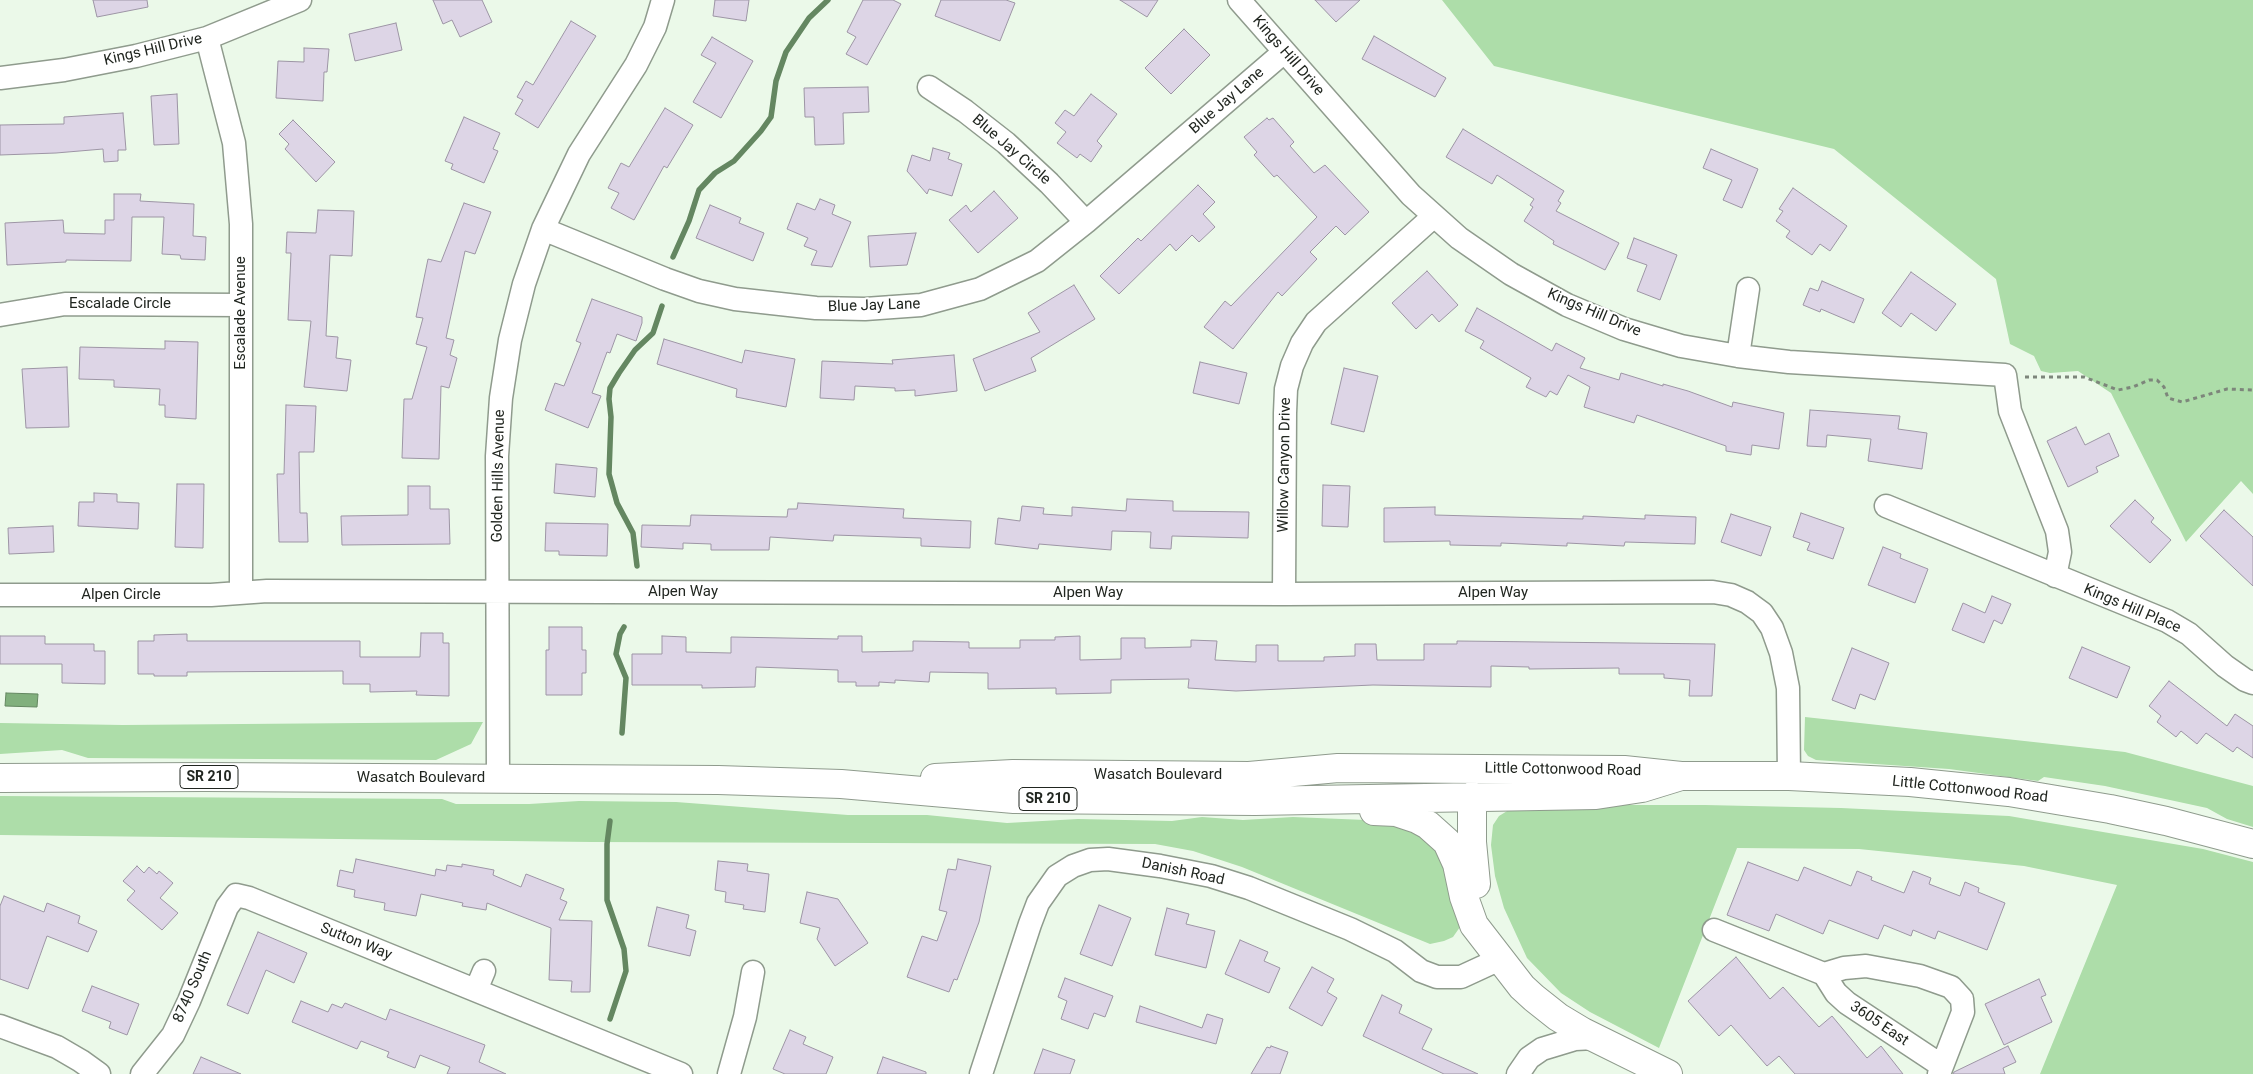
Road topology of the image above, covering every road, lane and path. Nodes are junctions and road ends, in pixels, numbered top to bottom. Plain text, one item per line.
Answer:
1 (300, 0) edge
2 (663, 0) edge
3 (1239, 0) edge
4 (207, 38) junction
5 (1284, 52) junction
6 (0, 78) edge
7 (929, 86) dead end
8 (1434, 216) junction
9 (1086, 222) junction
10 (543, 229) junction
11 (1748, 290) dead end
12 (241, 305) junction
13 (0, 315) edge
14 (1738, 356) junction
15 (2005, 376) junction
16 (2253, 390) edge
17 (1886, 506) dead end
18 (2055, 576) junction
19 (242, 592) junction
20 (498, 592) junction
21 (1284, 594) junction
22 (0, 595) edge
23 (2253, 683) edge
24 (1474, 769) joint
25 (1682, 776) junction
26 (1789, 776) junction
27 (0, 778) edge
28 (498, 778) junction
29 (1252, 788) junction
30 (1472, 796) junction
31 (2253, 844) edge
32 (236, 896) joint
33 (1714, 930) dead end
34 (1500, 959) junction
35 (753, 972) dead end
36 (1824, 974) junction
37 (0, 1026) edge
38 (1596, 1038) junction
39 (1940, 1070) edge
40 (1519, 1072) edge
41 (99, 1074) edge
42 (142, 1074) edge
43 (681, 1074) edge
44 (729, 1074) edge
45 (981, 1074) edge
46 (1668, 1074) edge

1 - 4 street, Kings Hill Drive
2 - 10 street, Golden Hills Avenue
3 - 5 street, Kings Hill Drive
4 - 6 street, Kings Hill Drive
4 - 12 street, Escalade Avenue
5 - 8 street, Kings Hill Drive
5 - 9 street, Blue Jay Lane
7 - 9 street, Blue Jay Circle
8 - 14 street, Kings Hill Drive
8 - 21 street, Willow Canyon Drive
9 - 10 street, Blue Jay Lane
10 - 20 street, Golden Hills Avenue
11 - 14 street
12 - 13 street, Escalade Circle
12 - 19 street, Escalade Avenue
14 - 15 street, Kings Hill Drive
15 - 16 path
15 - 18 street
17 - 18 street, Kings Hill Place
18 - 23 street, Kings Hill Place
19 - 20 street, Alpen Way
19 - 22 street, Alpen Circle
20 - 21 street, Alpen Way
20 - 28 street, Golden Hills Avenue
21 - 26 street, Alpen Way
24 - 25 main road, Little Cottonwood Road / SR 210
24 - 29 main road, Wasatch Boulevard / SR 210
25 - 26 main road, Little Cottonwood Road / SR 210
25 - 30 main road, Little Cottonwood Road / SR 210
26 - 31 main road, Little Cottonwood Road / SR 210
27 - 28 main road, Wasatch Boulevard / SR 210
28 - 29 main road, Wasatch Boulevard / SR 210
29 - 30 main road
29 - 34 main road, Wasatch Boulevard
30 - 34 main road, Wasatch Boulevard
32 - 42 street, 8740 South
32 - 43 street, Sutton Way
33 - 36 street
34 - 38 main road, Wasatch Boulevard
34 - 45 street, Danish Road
35 - 44 street
36 - 39 street, 3605 East
36 - 39 street
37 - 41 street
38 - 40 street
38 - 46 main road, Wasatch Boulevard

